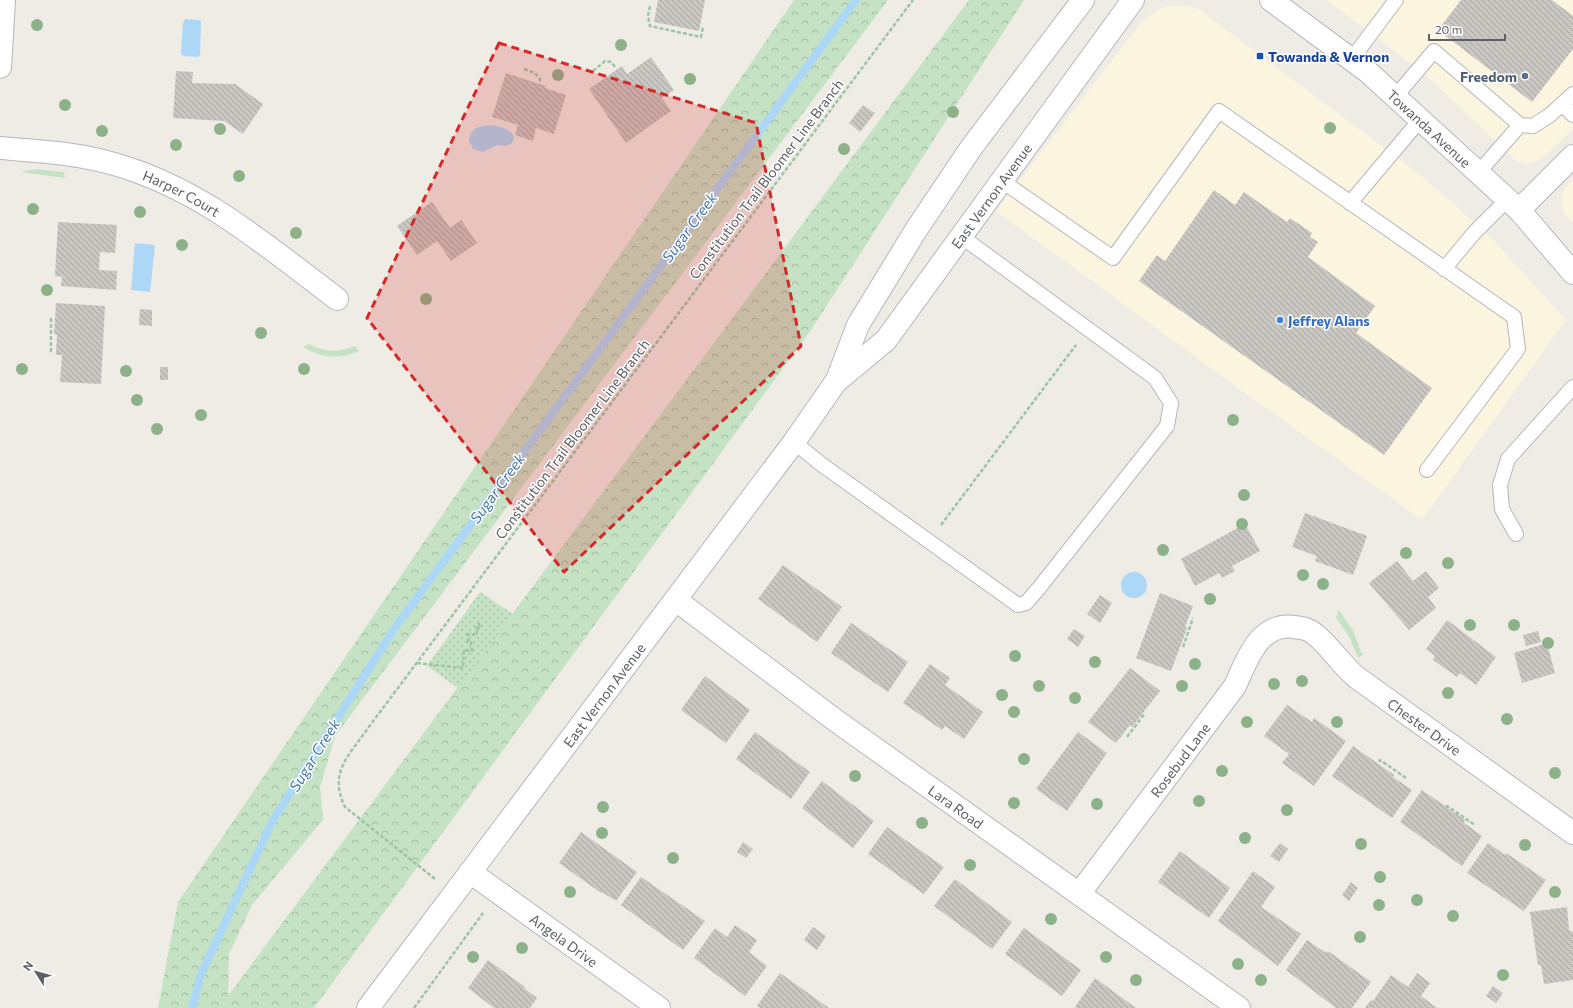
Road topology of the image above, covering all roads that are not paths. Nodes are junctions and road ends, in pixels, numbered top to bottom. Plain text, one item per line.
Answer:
1 (4, 0) edge
2 (1083, 0) edge
3 (1133, 0) edge
4 (1270, 0) edge
5 (1396, 0) edge
6 (1351, 60) junction
7 (0, 67) edge
8 (1573, 94) edge
9 (1395, 97) junction
10 (1562, 104) junction
11 (1573, 115) edge
12 (1420, 120) junction
13 (1520, 125) junction
14 (0, 148) edge
15 (1573, 156) edge
16 (1478, 173) junction
17 (1002, 180) junction
18 (1350, 202) junction
19 (1513, 205) junction
20 (962, 237) junction
21 (1444, 269) junction
22 (1573, 273) edge
23 (337, 299) dead end
24 (837, 380) junction
25 (1573, 387) edge
26 (794, 442) junction
27 (1427, 470) dead end
28 (1516, 534) dead end
29 (676, 600) junction
30 (1278, 627) joint
31 (1573, 833) edge
32 (470, 872) junction
33 (1079, 894) junction
34 (368, 1008) edge
35 (659, 1008) edge
36 (1239, 1008) edge

1 - 7 street
2 - 24 street, East Vernon Avenue
3 - 17 street, East Vernon Avenue
4 - 6 street, Towanda Avenue
5 - 6 lane
6 - 9 street, Towanda Avenue
8 - 10 lane
9 - 12 street, Towanda Avenue
9 - 13 lane
10 - 11 lane
10 - 13 lane
12 - 16 street, Towanda Avenue
12 - 18 lane
13 - 16 lane
14 - 23 street, Harper Court
15 - 19 street
16 - 19 street, Towanda Avenue
17 - 18 lane
17 - 20 street, East Vernon Avenue
18 - 21 lane
19 - 21 lane
19 - 22 street, Towanda Avenue
20 - 24 street, East Vernon Avenue
20 - 26 lane
21 - 27 lane
24 - 26 street, East Vernon Avenue
25 - 28 lane
26 - 29 street, East Vernon Avenue
29 - 32 street, East Vernon Avenue
29 - 33 street, Lara Road
30 - 31 street, Chester Drive
30 - 33 street, Rosebud Lane
32 - 34 street, East Vernon Avenue
32 - 35 street, Angela Drive
33 - 36 street, Lara Road

